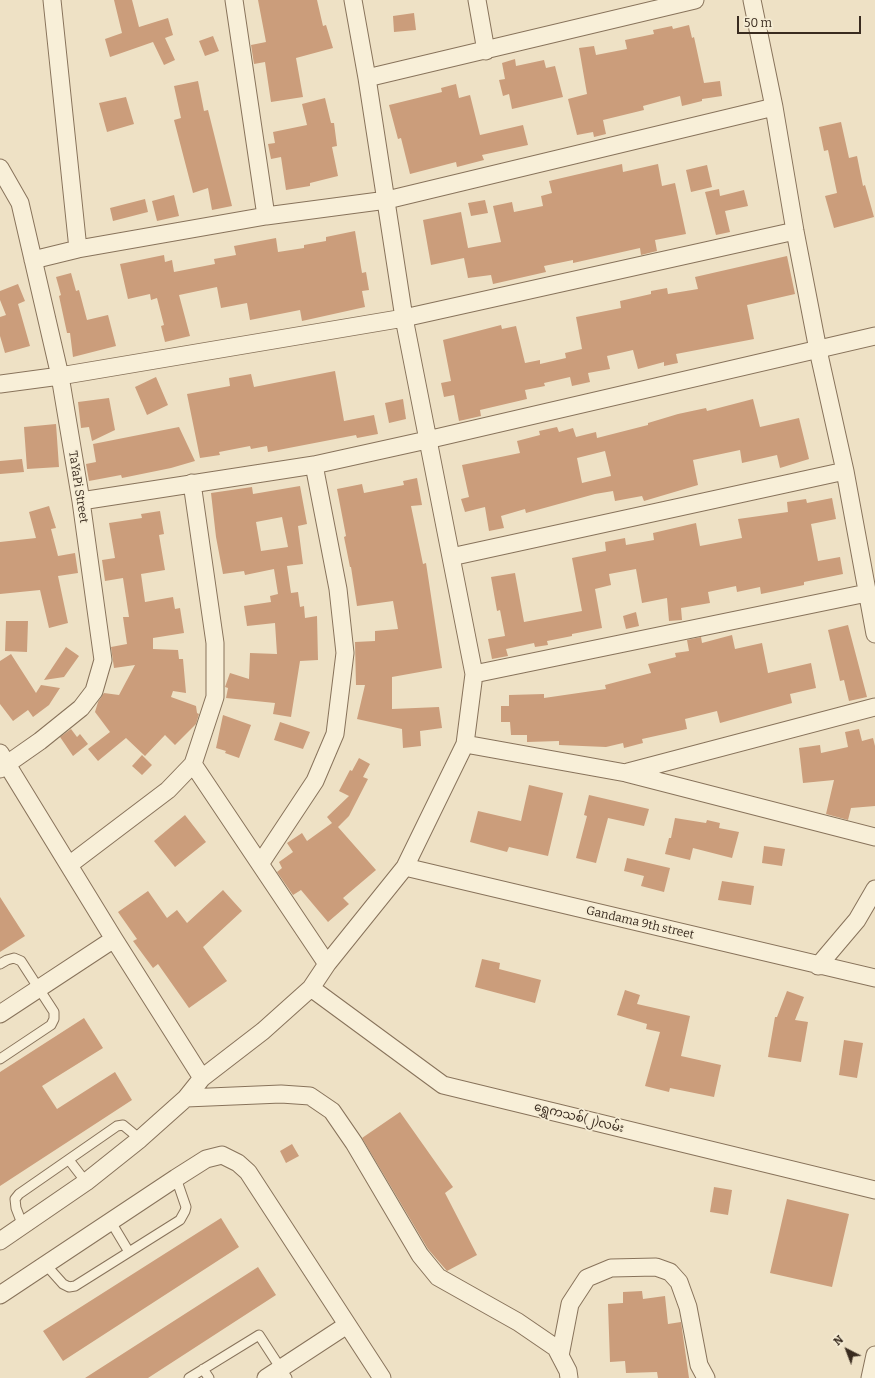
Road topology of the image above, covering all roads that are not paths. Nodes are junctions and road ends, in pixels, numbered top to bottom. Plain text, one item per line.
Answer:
1 (52, 0) edge
2 (234, 0) edge
3 (354, 0) edge
4 (477, 0) edge
5 (695, 0) edge
6 (752, 0) edge
7 (486, 51) junction
8 (367, 78) junction
9 (774, 107) junction
10 (0, 168) edge
11 (387, 200) junction
12 (266, 216) junction
13 (795, 231) junction
14 (78, 249) junction
15 (33, 260) junction
16 (404, 318) junction
17 (875, 336) edge
18 (818, 350) junction
19 (60, 376) junction
20 (0, 384) edge
21 (427, 440) junction
22 (314, 464) junction
23 (845, 471) junction
24 (192, 482) junction
25 (81, 501) junction
26 (452, 557) junction
27 (867, 593) junction
28 (875, 634) edge
29 (474, 674) junction
30 (875, 708) edge
31 (465, 744) junction
32 (2, 762) edge
33 (193, 764) junction
34 (626, 772) junction
35 (875, 837) edge
36 (260, 864) junction
37 (69, 865) junction
38 (405, 867) junction
39 (875, 889) edge
40 (114, 939) junction
41 (0, 964) edge
42 (327, 964) junction
43 (818, 966) junction
44 (875, 978) edge
45 (40, 988) junction
46 (311, 988) junction
47 (0, 1014) edge
48 (1, 1056) edge
49 (202, 1078) junction
50 (186, 1098) junction
51 (140, 1139) junction
52 (69, 1160) junction
53 (176, 1178) junction
54 (86, 1182) junction
55 (875, 1190) edge
56 (111, 1222) junction
57 (23, 1226) junction
58 (0, 1241) edge
59 (129, 1252) junction
60 (46, 1265) junction
61 (0, 1295) edge
62 (348, 1325) junction
63 (875, 1355) edge
64 (560, 1356) junction
65 (203, 1369) junction
66 (278, 1375) edge
67 (189, 1378) edge
68 (209, 1378) edge
69 (382, 1378) edge
70 (568, 1378) edge
71 (706, 1378) edge
72 (870, 1378) edge

1 - 14 street
2 - 12 street
3 - 8 street
4 - 7 street
5 - 7 street
6 - 9 street
7 - 8 street
8 - 11 street
9 - 11 street
9 - 13 street
10 - 15 street, TaYaPi Street
11 - 12 street
11 - 16 street
12 - 14 street
13 - 16 street
13 - 18 street
14 - 15 street
15 - 19 street, TaYaPi Street
16 - 19 street
16 - 21 street
17 - 18 street
18 - 21 street
18 - 23 street
19 - 20 street
19 - 25 street, TaYaPi Street
21 - 22 street
21 - 26 street
22 - 24 street
22 - 36 street
23 - 26 street
23 - 27 street
24 - 25 street
24 - 33 street
25 - 32 street, TaYaPi Street
26 - 29 street
27 - 28 street
27 - 29 street
29 - 31 street
30 - 34 street
31 - 34 street
31 - 38 street
32 - 37 street
33 - 36 street
33 - 37 street
34 - 35 street
36 - 42 street
37 - 40 street
38 - 42 street
38 - 43 street, Gandama 9th street
39 - 43 street
40 - 45 street
40 - 49 street
41 - 45 lane
42 - 46 street
43 - 44 street, Gandama 9th street
45 - 47 street
45 - 48 lane
46 - 49 street
46 - 55 street, ရွှေကသစ်(၂)လမ်း
49 - 50 street
50 - 51 street
50 - 64 street
51 - 52 lane
51 - 54 street
52 - 54 lane
52 - 57 lane
53 - 56 street
53 - 59 lane
53 - 62 street
54 - 57 street
56 - 59 lane
56 - 60 street
57 - 58 street
59 - 60 lane
60 - 61 street
62 - 66 street
62 - 69 street
63 - 72 street
64 - 70 street
64 - 71 street
65 - 66 lane
65 - 67 lane
65 - 68 lane

